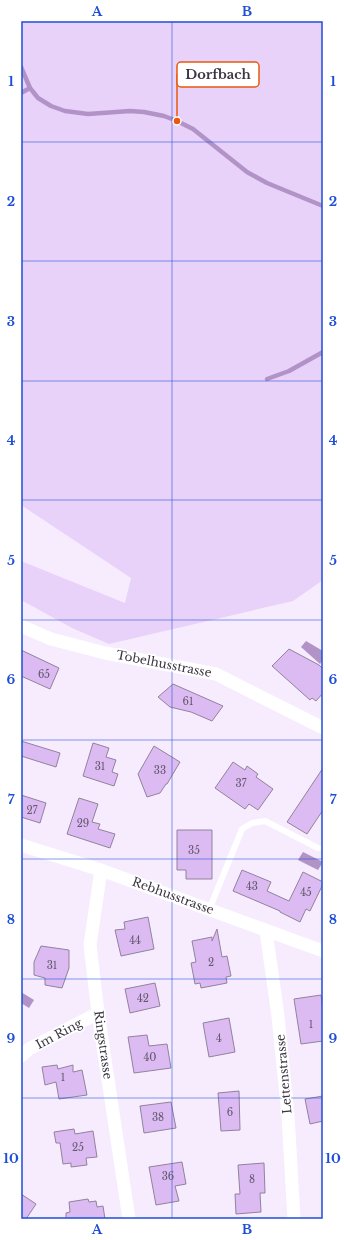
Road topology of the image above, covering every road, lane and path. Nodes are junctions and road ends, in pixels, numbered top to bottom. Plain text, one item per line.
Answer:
1 (21, 626) edge
2 (323, 728) edge
3 (21, 845) edge
4 (318, 848) dead end
5 (100, 870) junction
6 (209, 910) junction
7 (266, 930) junction
8 (323, 951) edge
9 (98, 1013) junction
10 (21, 1056) edge
11 (129, 1219) edge
12 (294, 1219) edge

1 - 2 street, Tobelhusstrasse
3 - 5 street, Rebhusstrasse
4 - 6 lane
5 - 6 street, Rebhusstrasse
5 - 9 street, Ringstrasse
6 - 7 street, Rebhusstrasse
7 - 8 street, Rebhusstrasse
7 - 12 street, Lettenstrasse
9 - 10 street, Im Ring
9 - 11 street, Ringstrasse

